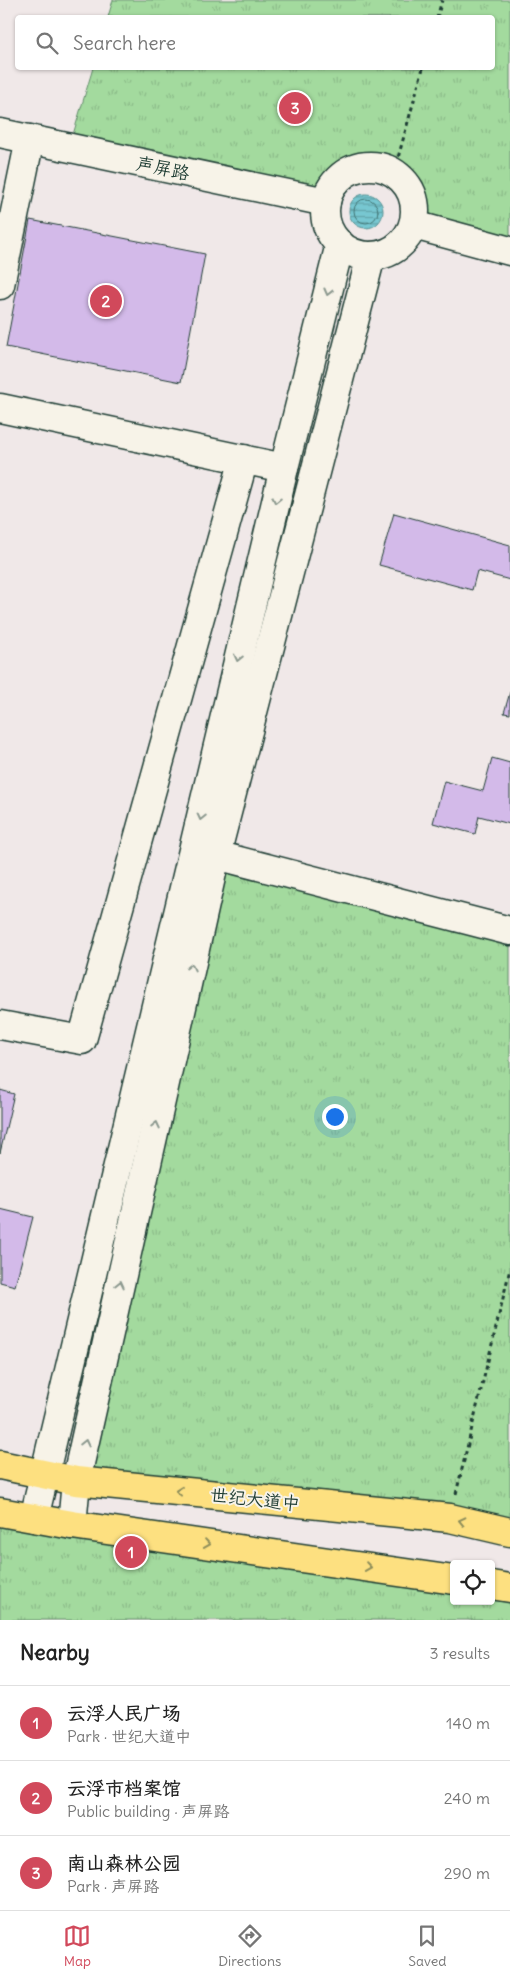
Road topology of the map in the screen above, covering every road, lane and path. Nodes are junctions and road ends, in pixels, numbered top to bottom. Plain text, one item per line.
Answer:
1 (442, 0) edge
2 (438, 15) edge
3 (422, 70) edge
4 (0, 133) edge
5 (30, 140) junction
6 (394, 172) junction
7 (326, 202) junction
8 (414, 225) junction
9 (340, 244) junction
10 (510, 251) edge
11 (371, 256) junction
12 (0, 285) edge
13 (0, 408) edge
14 (244, 460) junction
15 (284, 468) junction
16 (216, 855) junction
17 (510, 931) edge
18 (0, 1025) edge
19 (510, 1269) edge
20 (0, 1465) edge
21 (45, 1476) junction
22 (76, 1481) junction
23 (0, 1512) edge
24 (34, 1518) junction
25 (450, 1518) junction
26 (72, 1525) junction
27 (510, 1532) edge
28 (450, 1579) edge
29 (495, 1586) edge
30 (510, 1588) edge

1 - 2 path
3 - 6 path
4 - 5 street, 声屏路
5 - 7 street, 声屏路
5 - 12 street
6 - 7 street
6 - 8 street
7 - 9 street
8 - 10 street
8 - 11 street
9 - 11 street
9 -> 15 street
11 - 16 street
13 - 14 street
14 - 15 street
14 - 18 street
15 -> 21 street
16 - 17 street
22 -> 16 street
19 - 25 path
20 - 21 main road, 世纪大道中
21 - 22 main road, 世纪大道中
21 - 24 street
25 -> 22 main road, 世纪大道中
22 - 26 street
23 - 24 main road
24 - 26 main road
27 -> 25 main road, 世纪大道中
26 -> 28 main road
29 - 30 main road

